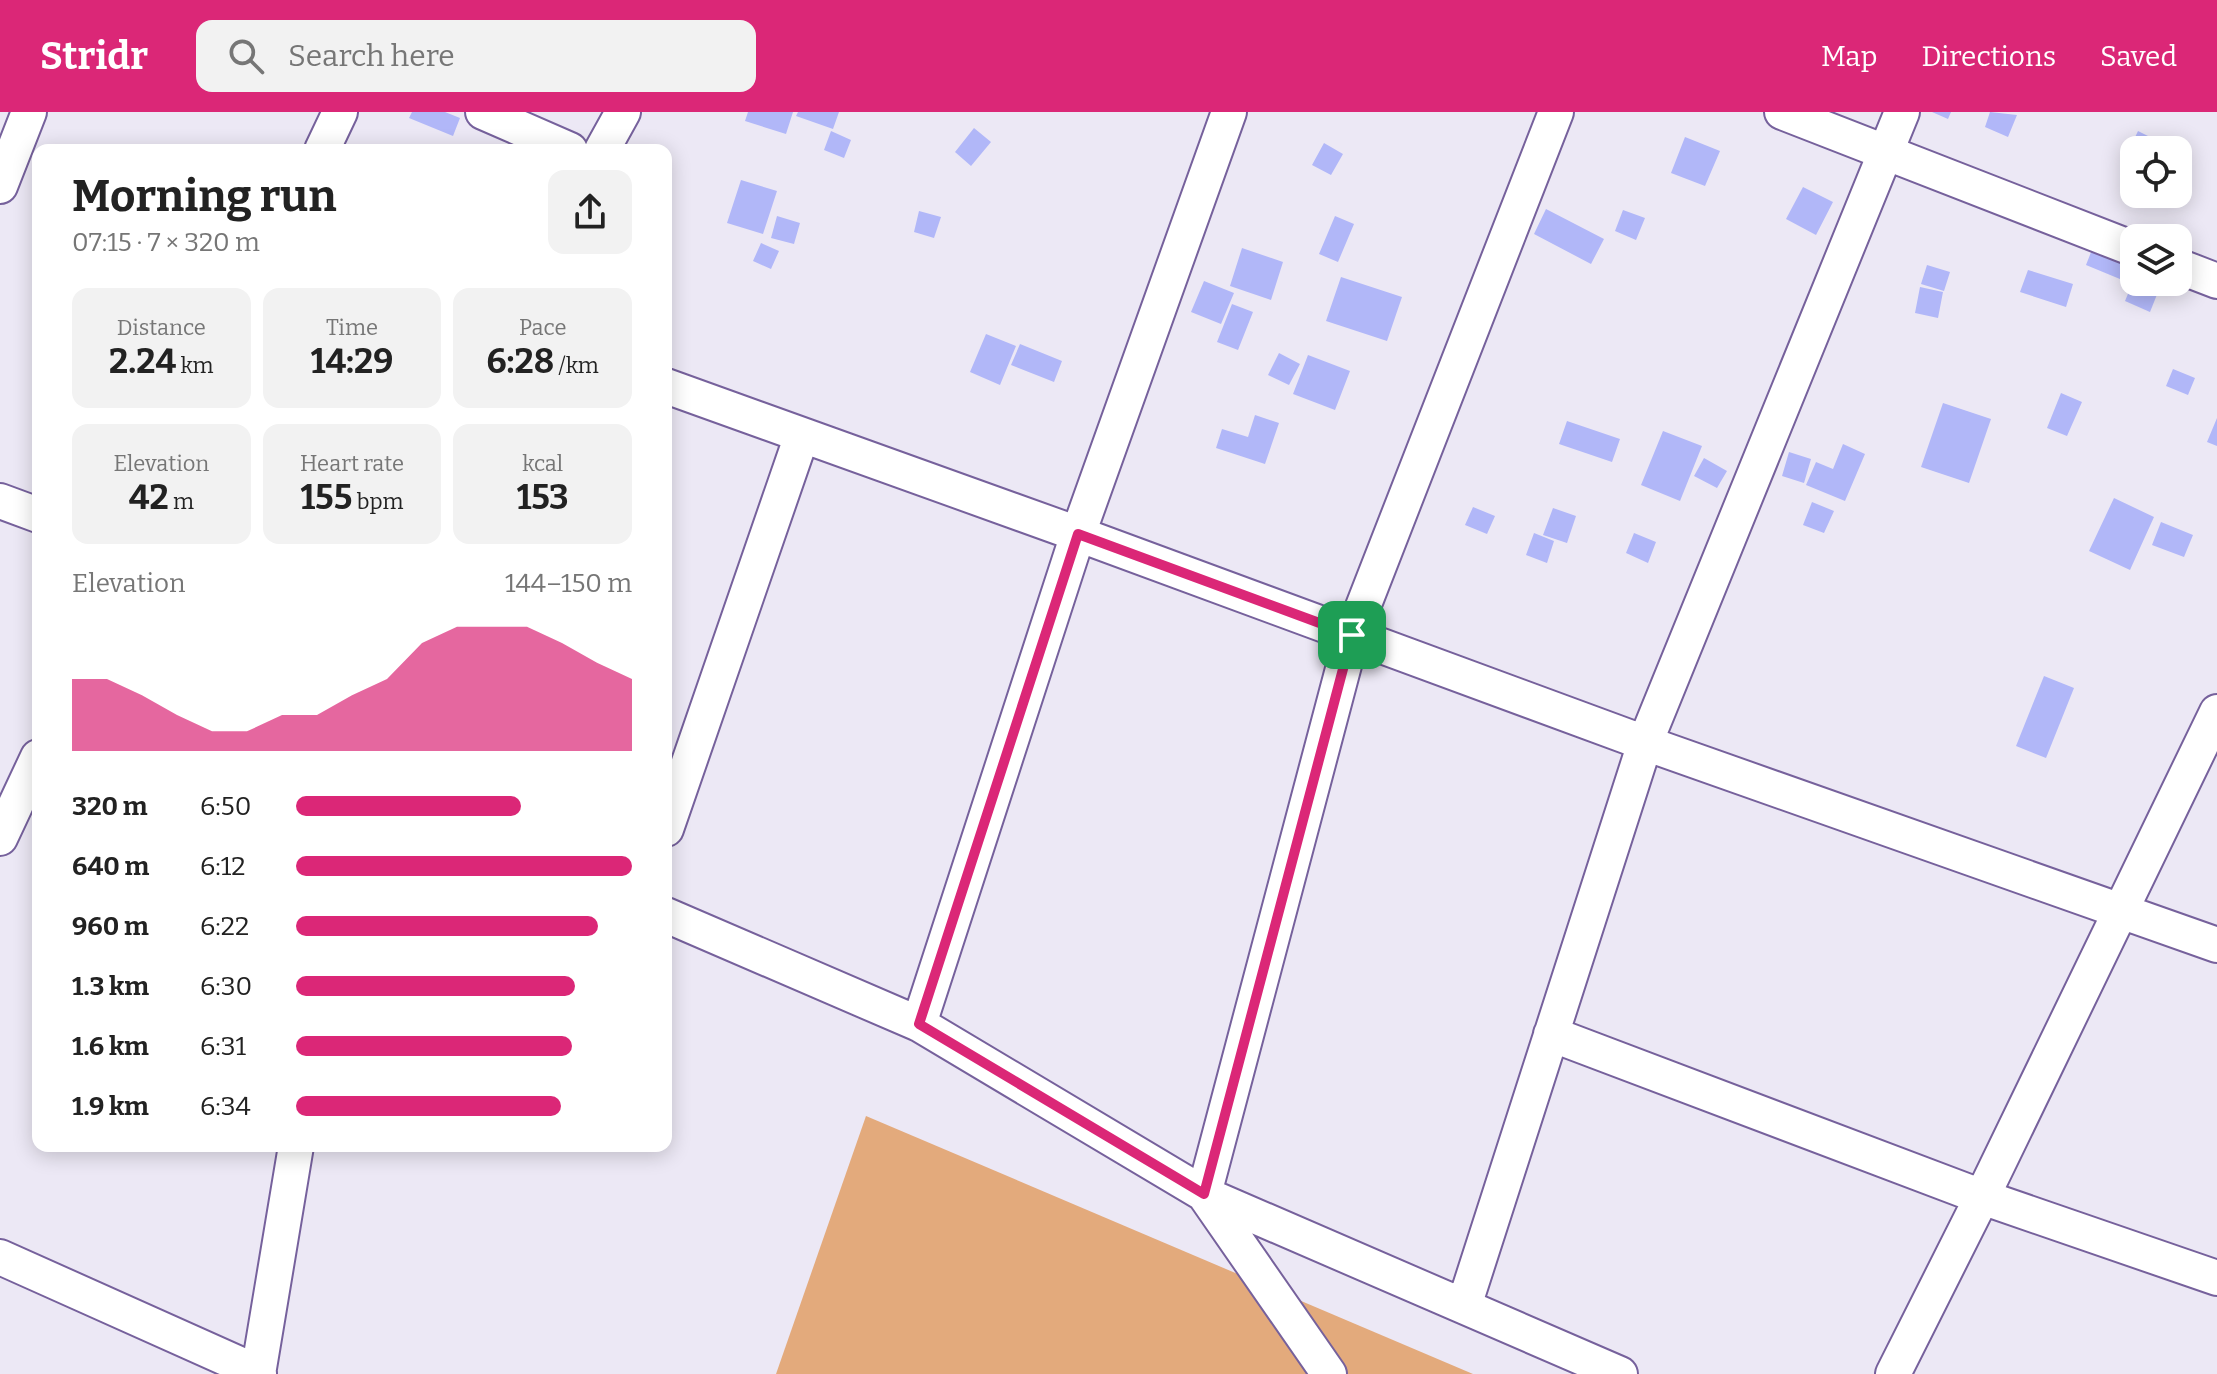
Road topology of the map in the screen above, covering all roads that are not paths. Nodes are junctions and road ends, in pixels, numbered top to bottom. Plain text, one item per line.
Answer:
1 (29, 112) edge
2 (340, 112) edge
3 (483, 112) edge
4 (623, 112) edge
5 (1229, 112) edge
6 (1556, 112) edge
7 (1782, 112) edge
8 (1902, 112) edge
9 (325, 144) edge
10 (556, 144) edge
11 (605, 144) edge
12 (1884, 152) junction
13 (0, 186) edge
14 (2120, 244) edge
15 (2192, 271) edge
16 (2217, 281) edge
17 (672, 388) edge
18 (802, 435) junction
19 (0, 501) edge
20 (32, 513) edge
21 (1078, 534) junction
22 (1352, 635) junction
23 (2217, 712) edge
24 (1645, 743) junction
25 (32, 770) edge
26 (672, 812) edge
27 (0, 838) edge
28 (2119, 912) junction
29 (672, 918) edge
30 (2217, 945) edge
31 (919, 1024) junction
32 (1551, 1034) junction
33 (295, 1152) edge
34 (1204, 1194) junction
35 (1982, 1197) junction
36 (0, 1257) edge
37 (2217, 1278) edge
38 (1464, 1306) junction
39 (258, 1374) edge
40 (1329, 1374) edge
41 (1620, 1374) edge
42 (1893, 1374) edge

1 - 13 street
2 - 9 street
3 - 10 street
4 - 11 street
5 - 21 street
6 - 22 street
7 - 12 street
8 - 12 street
12 - 14 street
12 - 24 street
15 - 16 street
17 - 18 street
18 - 21 street
18 - 26 street
19 - 20 street
21 - 22 street
21 - 31 street
22 - 24 street
22 - 34 street
23 - 28 street
24 - 28 street
24 - 32 street
25 - 27 street
28 - 30 street
28 - 35 street
29 - 31 street
31 - 34 street
32 - 35 street
32 - 38 street
33 - 39 street
34 - 38 street
34 - 40 street
35 - 37 street
35 - 42 street
36 - 39 street
38 - 41 street

